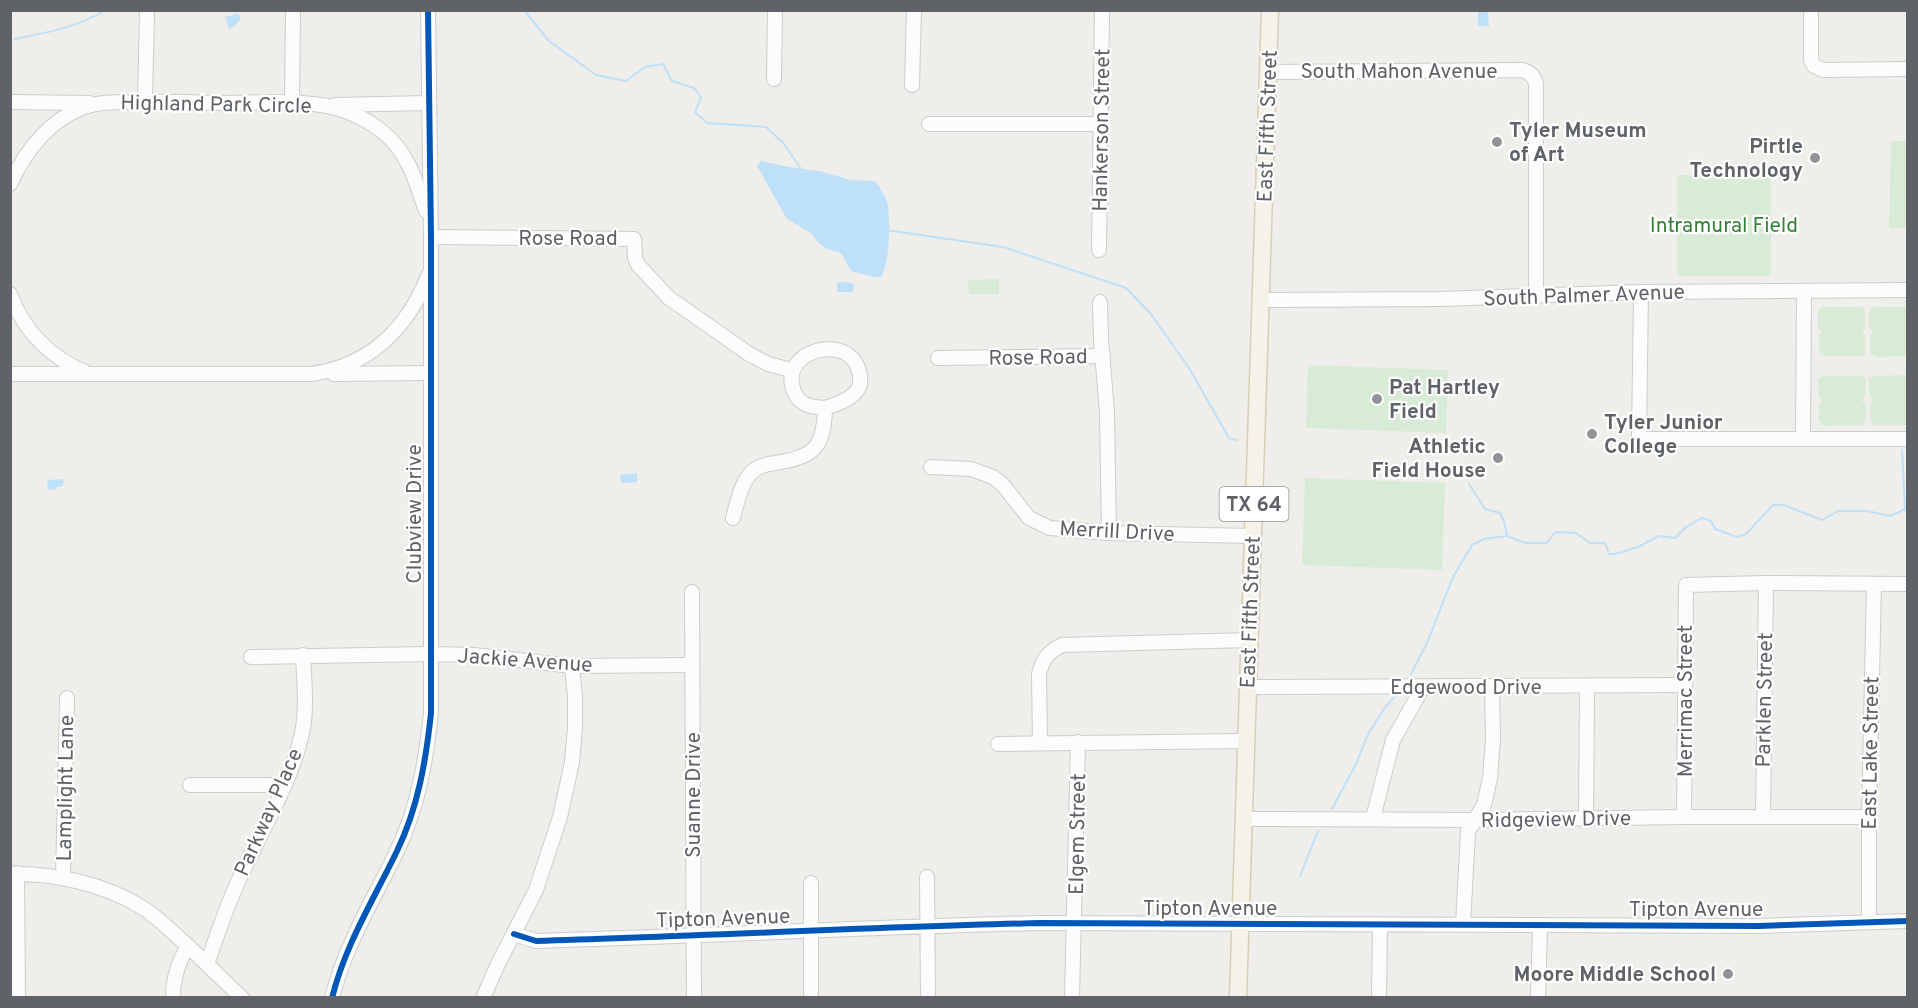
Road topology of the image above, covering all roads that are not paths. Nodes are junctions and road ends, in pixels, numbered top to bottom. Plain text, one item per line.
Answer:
1 (147, 10) edge
2 (293, 10) edge
3 (428, 10) edge
4 (775, 10) edge
5 (914, 10) edge
6 (1102, 10) edge
7 (1270, 10) edge
8 (1810, 10) edge
9 (1908, 69) edge
10 (1269, 72) junction
11 (774, 79) dead end
12 (912, 85) dead end
13 (10, 102) edge
14 (145, 102) junction
15 (100, 103) junction
16 (292, 103) junction
17 (429, 103) junction
18 (321, 105) junction
19 (928, 124) dead end
20 (1100, 124) junction
21 (10, 184) edge
22 (431, 230) junction
23 (1099, 250) dead end
24 (431, 267) junction
25 (1908, 290) edge
26 (1804, 291) junction
27 (1641, 292) junction
28 (10, 294) edge
29 (1536, 296) junction
30 (1261, 300) junction
31 (1100, 302) dead end
32 (1103, 356) junction
33 (938, 358) dead end
34 (791, 370) junction
35 (430, 373) junction
36 (10, 374) edge
37 (89, 374) junction
38 (311, 374) junction
39 (825, 408) junction
40 (1803, 439) junction
41 (1908, 439) edge
42 (931, 468) dead end
43 (733, 518) dead end
44 (1109, 533) junction
45 (1253, 537) junction
46 (1766, 583) junction
47 (1874, 584) junction
48 (1908, 584) edge
49 (692, 592) dead end
50 (1250, 640) junction
51 (430, 654) junction
52 (303, 655) junction
53 (251, 657) dead end
54 (692, 664) junction
55 (572, 666) junction
56 (1685, 685) junction
57 (1492, 686) junction
58 (1587, 686) junction
59 (1248, 687) junction
60 (1423, 687) junction
61 (67, 698) dead end
62 (1246, 741) junction
63 (1078, 742) junction
64 (1040, 743) junction
65 (998, 744) dead end
66 (190, 785) dead end
67 (283, 787) junction
68 (1684, 817) junction
69 (1763, 817) junction
70 (1869, 817) junction
71 (1373, 818) junction
72 (1244, 819) junction
73 (1586, 819) junction
74 (1476, 820) junction
75 (14, 873) edge
76 (927, 877) dead end
77 (63, 878) junction
78 (811, 883) dead end
79 (1908, 921) edge
80 (1869, 922) junction
81 (1075, 924) junction
82 (1463, 924) junction
83 (1240, 925) junction
84 (1380, 925) junction
85 (1540, 925) junction
86 (928, 926) junction
87 (811, 931) junction
88 (514, 934) junction
89 (693, 937) junction
90 (188, 946) junction
91 (207, 964) junction
92 (18, 998) edge
93 (173, 998) edge
94 (242, 998) edge
95 (332, 998) edge
96 (483, 998) edge
97 (694, 998) edge
98 (811, 998) edge
99 (928, 998) edge
100 (1072, 998) edge
101 (1238, 998) edge
102 (1379, 998) edge
103 (1538, 998) edge

1 - 14 street
2 - 16 street
3 - 17 street, Clubview Drive
4 - 11 street
5 - 12 street
6 - 20 street, Hankerson Street
7 - 10 main road, East Fifth Street / TX 64
8 - 9 street
10 - 29 street, South Mahon Avenue
10 - 30 main road, East Fifth Street / TX 64
13 - 15 street
14 - 15 street, Highland Park Circle
14 - 16 street, Highland Park Circle
15 - 21 street, Highland Park Circle
16 - 18 street, Highland Park Circle
17 - 18 street
17 - 22 street, Clubview Drive
18 - 22 street, Highland Park Circle
19 - 20 street
20 - 23 street, Hankerson Street
22 - 24 street, Clubview Drive
22 - 34 street, Rose Road
24 - 35 street, Clubview Drive
24 - 38 street
25 - 26 street, South Palmer Avenue
26 - 27 street, South Palmer Avenue
26 - 40 street
27 - 29 street, South Palmer Avenue
27 - 40 street
28 - 37 street
29 - 30 street, South Palmer Avenue
30 - 45 main road, East Fifth Street / TX 64
31 - 32 street
32 - 33 street, Rose Road
32 - 44 street
34 - 39 street
34 - 39 street
35 - 38 street
35 - 51 street, Clubview Drive
36 - 37 street
37 - 38 street
39 - 43 street
40 - 41 street
42 - 44 street, Merrill Drive
44 - 45 street, Merrill Drive
45 - 50 main road, East Fifth Street / TX 64
46 - 47 street
46 - 56 street, Merrimac Street
46 - 69 street, Parklen Street
47 - 48 street
47 - 70 street, East Lake Street
49 - 54 street, Suanne Drive
50 - 59 main road, East Fifth Street / TX 64
50 - 64 street
51 - 52 street, Jackie Avenue
51 - 55 street, Jackie Avenue
51 - 95 street, Clubview Drive
52 - 53 street, Jackie Avenue
52 - 67 street, Parkway Place
54 - 55 street, Jackie Avenue
54 - 89 street, Suanne Drive
55 - 88 street
56 - 58 street, Edgewood Drive
56 - 68 street, Merrimac Street
57 - 58 street, Edgewood Drive
57 - 60 street, Edgewood Drive
57 - 74 street
58 - 73 street
59 - 60 street, Edgewood Drive
59 - 62 main road, East Fifth Street / TX 64
60 - 71 street
61 - 77 street, Lamplight Lane
62 - 63 street
62 - 72 main road, East Fifth Street / TX 64
63 - 64 street
63 - 81 street, Elgem Street
64 - 65 street
66 - 67 street
67 - 91 street, Parkway Place
68 - 69 street, Ridgeview Drive
68 - 73 street, Ridgeview Drive
69 - 70 street, Ridgeview Drive
70 - 80 street, East Lake Street
71 - 72 street, Ridgeview Drive
71 - 74 street, Ridgeview Drive
72 - 83 main road, East Fifth Street / TX 64
73 - 74 street, Ridgeview Drive
74 - 82 street
75 - 77 street
75 - 92 street
76 - 86 street
77 - 90 street
78 - 87 street
79 - 80 street, Tipton Avenue
80 - 85 street, Tipton Avenue
81 - 83 street, Tipton Avenue
81 - 86 street, Tipton Avenue
81 - 100 street, Elgem Street
82 - 84 street, Tipton Avenue
82 - 85 street, Tipton Avenue
83 - 84 street, Tipton Avenue
83 - 101 main road, East Fifth Street / TX 64
84 - 102 street
85 - 103 street
86 - 87 street, Tipton Avenue
86 - 99 street
87 - 89 street, Tipton Avenue
87 - 98 street
88 - 89 street, Tipton Avenue
88 - 96 street
89 - 97 street, Suanne Drive
90 - 91 street
90 - 93 street
91 - 94 street

